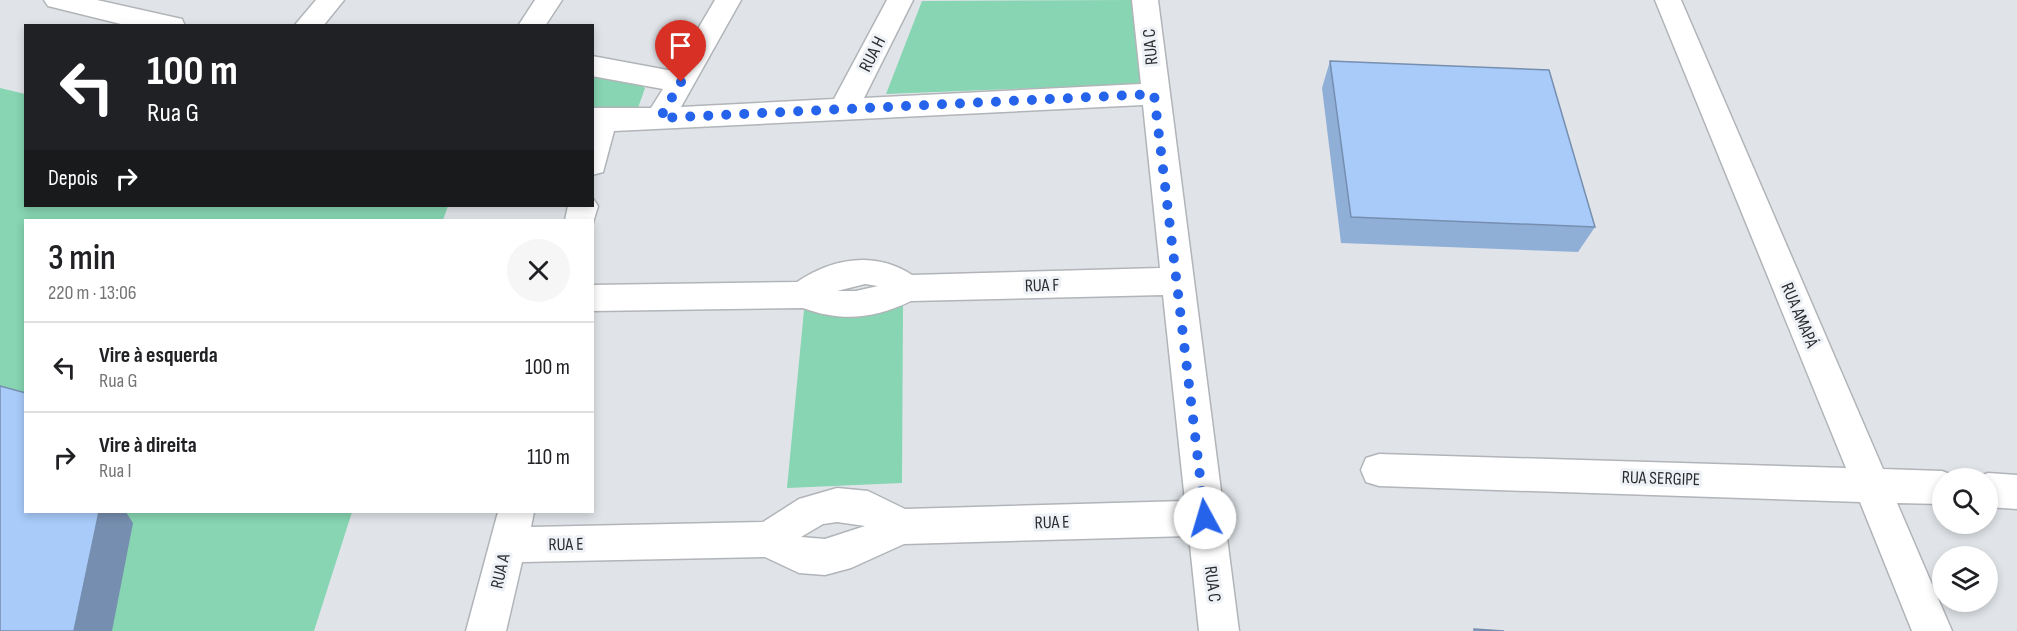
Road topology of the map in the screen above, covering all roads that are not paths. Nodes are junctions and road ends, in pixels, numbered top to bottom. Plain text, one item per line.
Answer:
1 (57, 0) edge
2 (331, 0) edge
3 (549, 0) edge
4 (728, 0) edge
5 (900, 0) edge
6 (1145, 0) edge
7 (1668, 0) edge
8 (102, 5) edge
9 (165, 24) edge
10 (309, 24) edge
11 (532, 24) edge
12 (594, 66) edge
13 (681, 82) junction
14 (1154, 94) junction
15 (844, 108) junction
16 (660, 118) junction
17 (597, 120) edge
18 (594, 146) edge
19 (1178, 281) junction
20 (594, 298) edge
21 (1379, 470) dead end
22 (1871, 484) junction
23 (1932, 487) edge
24 (1998, 491) edge
25 (2017, 492) edge
26 (1205, 518) junction
27 (900, 527) junction
28 (511, 528) edge
29 (770, 539) junction
30 (486, 631) edge
31 (1219, 631) edge
32 (1932, 631) edge

1 - 8 street
2 - 10 street
3 - 11 street
4 - 13 street
5 - 15 street, RUA H
6 - 14 street, RUA C
7 - 22 street, RUA AMAPÁ
8 - 9 street
12 - 13 street
13 - 16 street
14 - 15 street
14 - 19 street, RUA C
15 - 16 street
16 - 17 street
17 - 18 street
19 - 20 street, RUA F
19 - 26 street, RUA C
21 - 22 street, RUA SERGIPE
22 - 23 street, RUA SERGIPE
22 - 32 street, RUA AMAPÁ
24 - 25 street
26 - 27 street, RUA E
26 - 31 street, RUA C
27 - 29 street, RUA E
27 - 29 street
28 - 29 street, RUA E
28 - 30 street, RUA A

